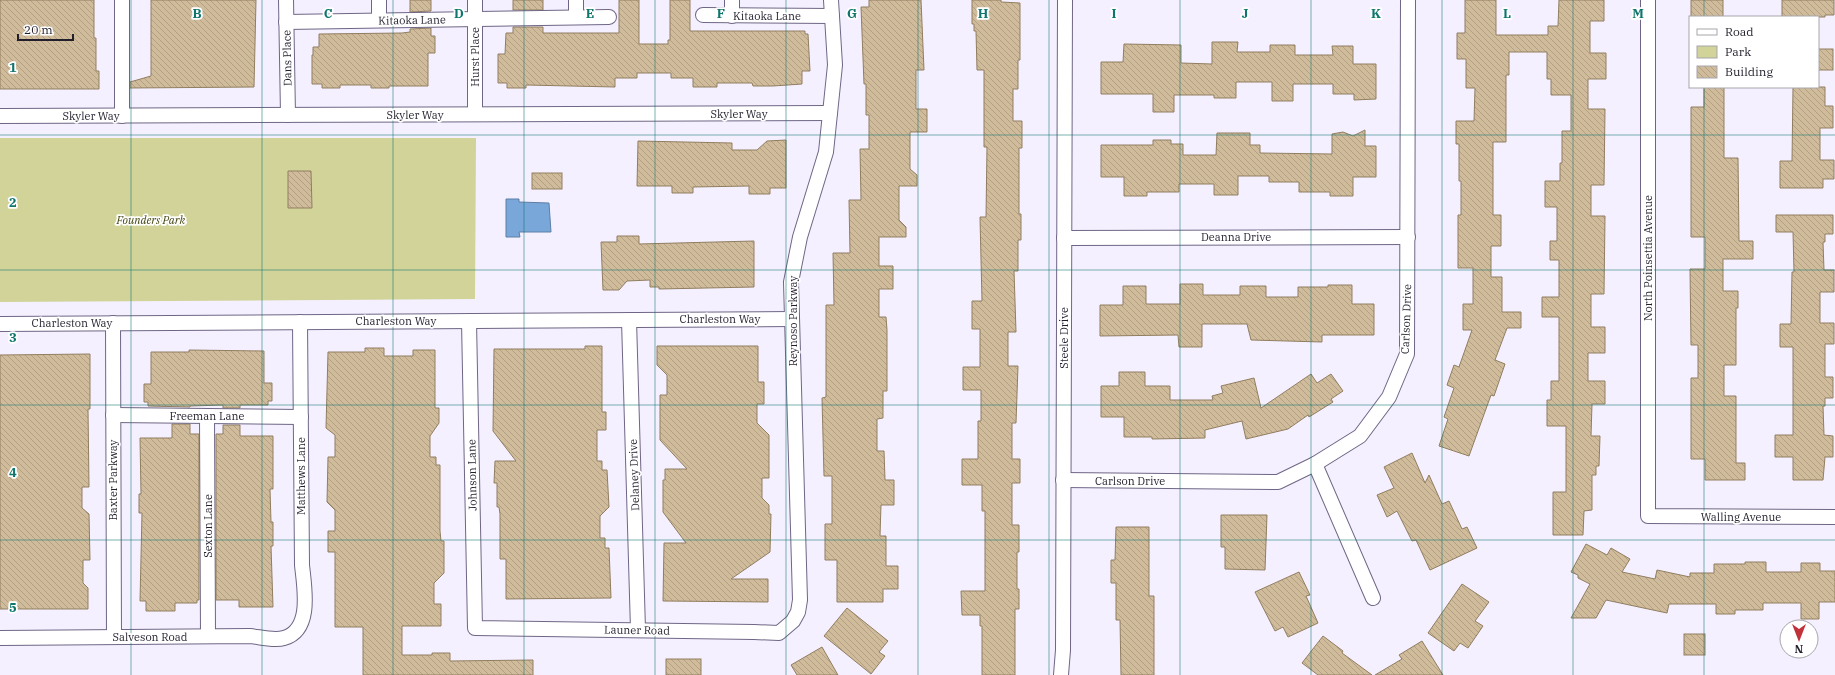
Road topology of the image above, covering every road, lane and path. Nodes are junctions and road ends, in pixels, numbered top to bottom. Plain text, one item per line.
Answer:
1 (122, 0) edge
2 (286, 0) edge
3 (379, 0) edge
4 (475, 0) edge
5 (576, 0) edge
6 (732, 0) edge
7 (831, 0) edge
8 (1065, 0) edge
9 (1408, 0) edge
10 (1648, 0) edge
11 (703, 15) dead end
12 (732, 16) junction
13 (832, 16) junction
14 (609, 17) dead end
15 (576, 18) junction
16 (475, 19) junction
17 (379, 20) junction
18 (286, 22) junction
19 (830, 113) junction
20 (475, 114) junction
21 (288, 115) junction
22 (0, 116) edge
23 (122, 116) junction
24 (1408, 237) junction
25 (1064, 238) junction
26 (792, 319) junction
27 (629, 320) junction
28 (470, 321) junction
29 (300, 322) junction
30 (113, 323) junction
31 (0, 324) edge
32 (113, 415) junction
33 (207, 416) junction
34 (301, 417) junction
35 (1315, 464) junction
36 (1063, 480) junction
37 (1648, 516) joint
38 (1835, 517) edge
39 (1373, 598) dead end
40 (793, 621) joint
41 (475, 628) joint
42 (298, 629) joint
43 (638, 630) junction
44 (208, 636) junction
45 (114, 637) junction
46 (0, 638) edge
47 (1061, 675) edge

1 - 23 street
2 - 18 street, Dans Place
3 - 17 street
4 - 16 street, Hurst Place
5 - 15 street
6 - 12 street
7 - 13 street, Reynoso Parkway
8 - 25 street, Steele Drive
9 - 24 street, Carlson Drive
10 - 37 street, North Poinsettia Avenue
11 - 12 street, Kitaoka Lane
12 - 13 street, Kitaoka Lane
13 - 19 street, Reynoso Parkway
14 - 15 street, Kitaoka Lane
15 - 16 street, Kitaoka Lane
16 - 17 street, Kitaoka Lane
16 - 20 street, Hurst Place
17 - 18 street, Kitaoka Lane
18 - 21 street, Dans Place
19 - 20 street, Skyler Way
19 - 26 street, Reynoso Parkway
20 - 21 street, Skyler Way
21 - 23 street, Skyler Way
22 - 23 street, Skyler Way
24 - 25 street, Deanna Drive
24 - 35 street, Carlson Drive
25 - 36 street, Steele Drive
26 - 27 street, Charleston Way
26 - 40 street, Reynoso Parkway
27 - 28 street, Charleston Way
27 - 43 street, Delaney Drive
28 - 29 street, Charleston Way
28 - 41 street, Johnson Lane
29 - 30 street, Charleston Way
29 - 34 street, Matthews Lane
30 - 31 street, Charleston Way
30 - 32 street, Baxter Parkway
32 - 33 street, Freeman Lane
32 - 45 street, Baxter Parkway
33 - 34 street, Freeman Lane
33 - 44 street, Sexton Lane
34 - 42 street, Matthews Lane
35 - 36 street, Carlson Drive
35 - 39 street
36 - 47 street, Steele Drive
37 - 38 street, Walling Avenue
40 - 43 street, Launer Road
41 - 43 street, Launer Road
42 - 44 street, Salveson Road
44 - 45 street, Salveson Road
45 - 46 street, Salveson Road

